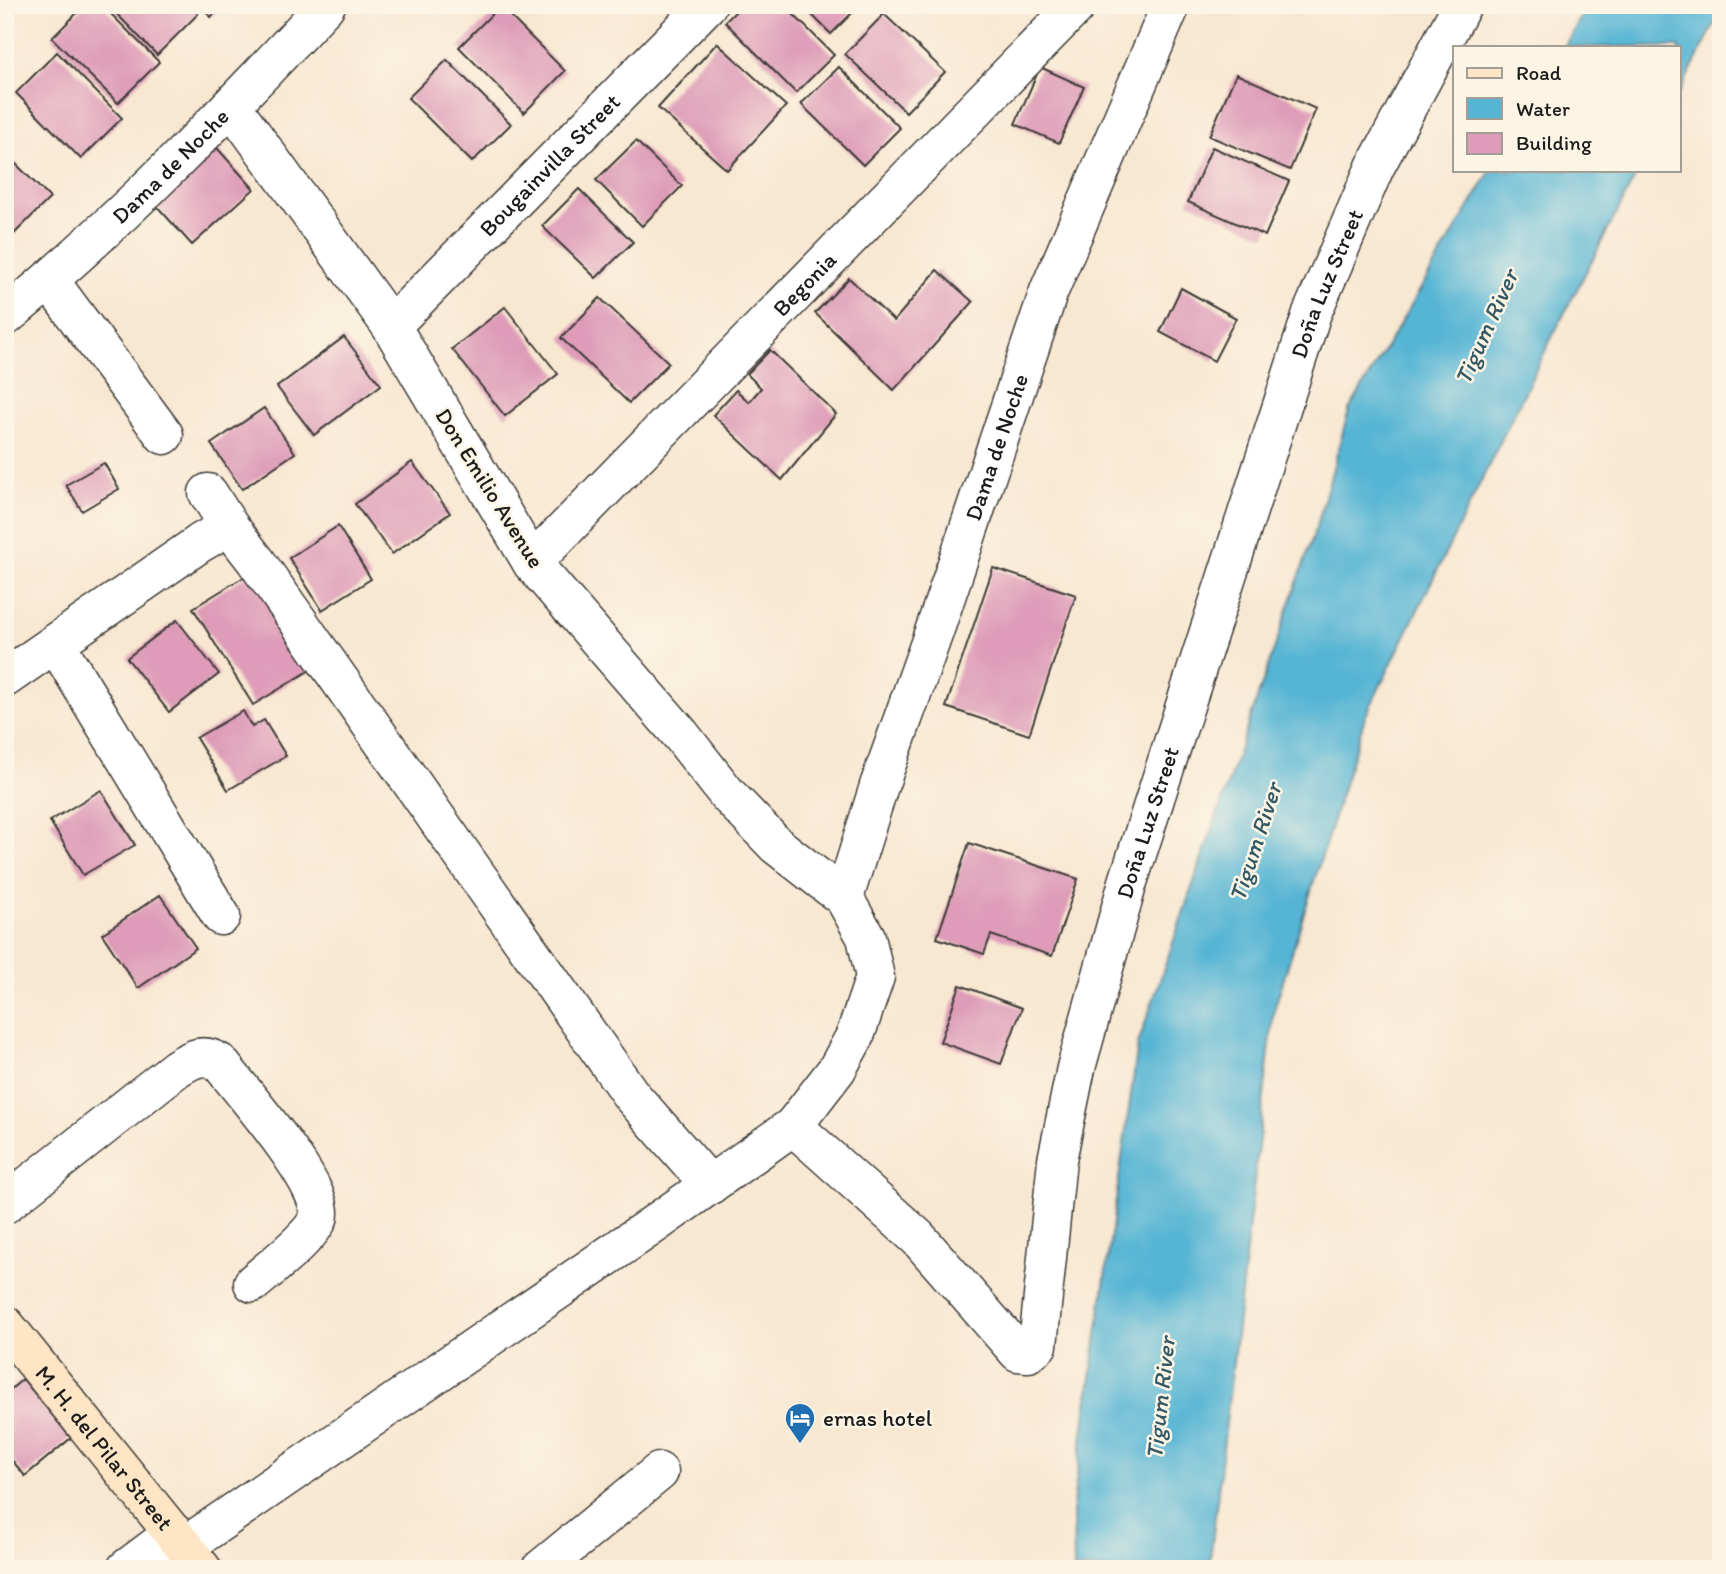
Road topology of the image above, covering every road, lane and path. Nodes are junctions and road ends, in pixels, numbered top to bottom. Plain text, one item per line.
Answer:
1 (326, 5) edge
2 (708, 5) edge
3 (1077, 5) edge
4 (1171, 5) edge
5 (1458, 7) edge
6 (232, 106) junction
7 (50, 281) junction
8 (5, 317) edge
9 (391, 326) junction
10 (164, 435) dead end
11 (208, 493) dead end
12 (229, 526) junction
13 (532, 563) junction
14 (56, 644) junction
15 (5, 678) edge
16 (844, 898) junction
17 (221, 916) dead end
18 (793, 1126) junction
19 (710, 1185) junction
20 (5, 1204) edge
21 (253, 1283) dead end
22 (5, 1325) edge
23 (659, 1472) dead end
24 (187, 1549) edge
25 (126, 1569) edge
26 (541, 1569) edge

1 - 6 street, Dama de Noche
2 - 9 street, Bougainvilla Street
3 - 13 street, Begonia
4 - 16 street, Dama de Noche
5 - 18 street, Doña Luz Street
6 - 7 street, Dama de Noche
6 - 9 street, Don Emilio Avenue
7 - 8 street, Dama de Noche
7 - 10 street
9 - 13 street, Don Emilio Avenue
11 - 12 street
12 - 14 street
12 - 19 street
13 - 16 street, Don Emilio Avenue
14 - 15 street
14 - 17 street
16 - 18 street
18 - 19 street
19 - 24 street
20 - 21 street
22 - 24 street, M. H. del Pilar Street
23 - 26 street
24 - 25 street

